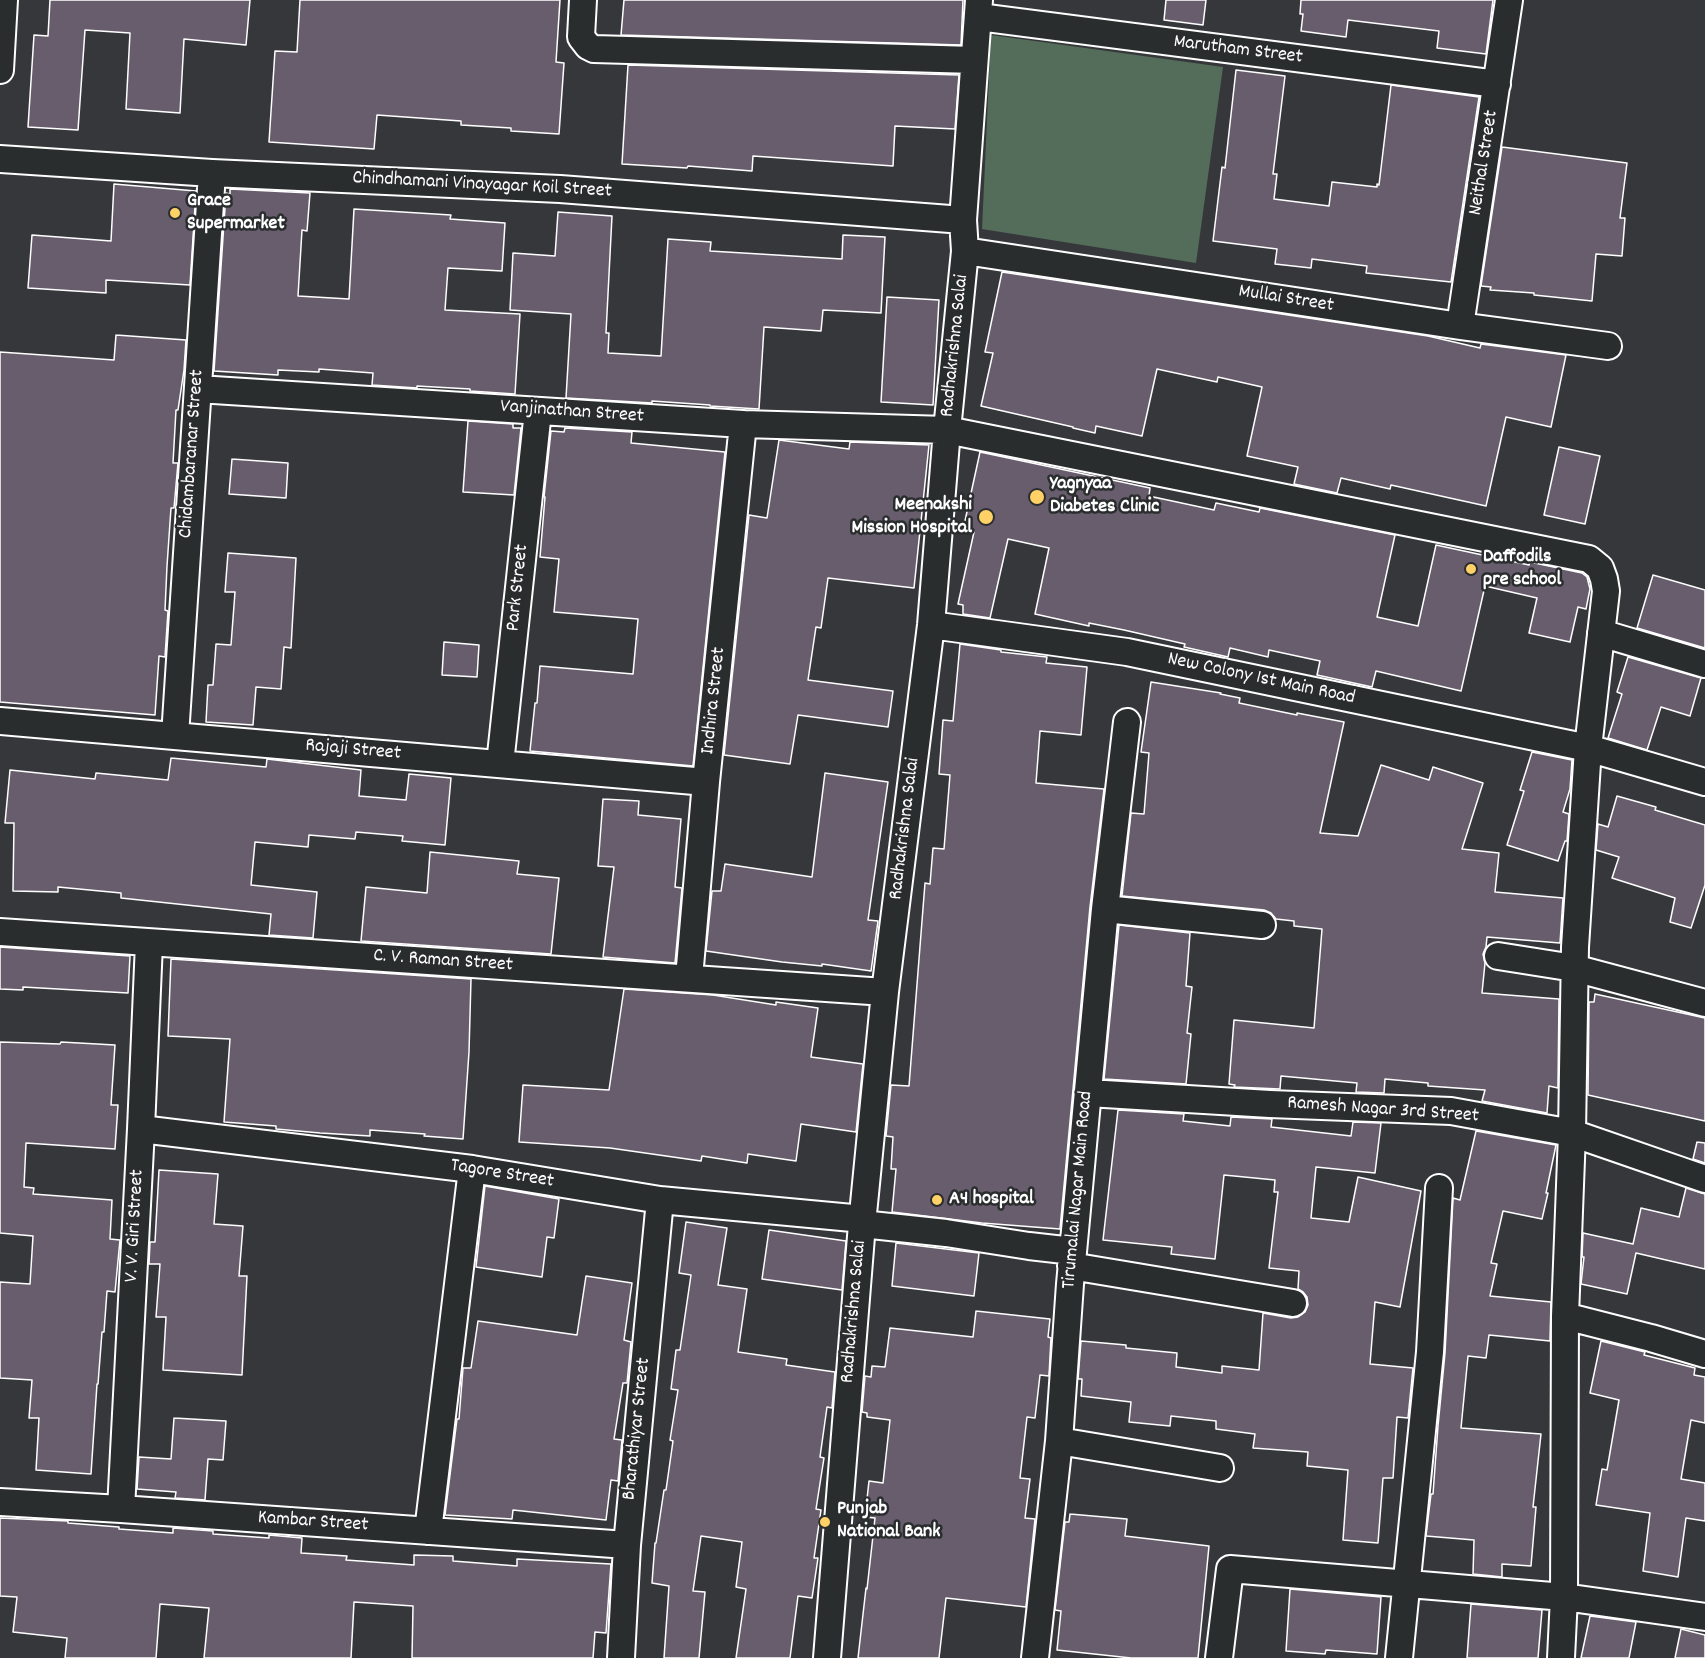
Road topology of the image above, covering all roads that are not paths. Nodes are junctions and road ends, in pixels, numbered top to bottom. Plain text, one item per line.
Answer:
1 (4, 0) edge
2 (582, 0) edge
3 (1509, 0) edge
4 (979, 9) edge
5 (974, 60) junction
6 (0, 70) edge
7 (1497, 84) junction
8 (0, 159) edge
9 (212, 173) junction
10 (963, 220) junction
11 (965, 251) junction
12 (1460, 326) junction
13 (1608, 346) dead end
14 (198, 389) junction
15 (538, 411) junction
16 (743, 424) junction
17 (947, 430) junction
18 (931, 625) junction
19 (1601, 633) junction
20 (1705, 664) edge
21 (0, 721) edge
22 (1127, 722) dead end
23 (175, 736) junction
24 (1588, 748) junction
25 (500, 764) junction
26 (706, 782) junction
27 (1705, 782) edge
28 (1105, 909) junction
29 (1262, 925) dead end
30 (0, 932) edge
31 (149, 942) junction
32 (1498, 956) dead end
33 (1574, 968) junction
34 (689, 978) junction
35 (885, 992) junction
36 (1705, 1003) edge
37 (1088, 1093) junction
38 (141, 1129) junction
39 (1572, 1133) junction
40 (472, 1169) junction
41 (1705, 1179) edge
42 (1439, 1188) dead end
43 (660, 1200) junction
44 (863, 1222) junction
45 (1072, 1259) junction
46 (1293, 1303) dead end
47 (1565, 1316) junction
48 (1705, 1354) edge
49 (1059, 1441) junction
50 (1220, 1468) dead end
51 (0, 1502) edge
52 (121, 1509) junction
53 (428, 1531) junction
54 (627, 1545) junction
55 (1405, 1583) junction
56 (1564, 1597) junction
57 (1705, 1617) edge
58 (621, 1658) edge
59 (827, 1658) edge
60 (1035, 1658) edge
61 (1219, 1658) edge
62 (1398, 1658) edge
63 (1561, 1658) edge

1 - 6 street
2 - 5 street
3 - 7 street, Neithal Street
4 - 5 street, Radhakrishna Salai
4 - 7 street, Marutham Street
5 - 10 street, Radhakrishna Salai
7 - 12 street, Neithal Street
8 - 9 street, Chindhamani Vinayagar Koil Street
9 - 10 street, Chindhamani Vinayagar Koil Street
9 - 14 street, Chidambaranar Street
10 - 11 street, Radhakrishna Salai
11 - 12 street, Mullai Street
11 - 17 street, Radhakrishna Salai
12 - 13 street, Mullai Street
14 - 15 street, Vanjinathan Street
14 - 23 street, Chidambaranar Street
15 - 16 street, Vanjinathan Street
15 - 25 street, Park Street
16 - 17 street, Vanjinathan Street
16 - 26 street, Indhira Street
17 - 18 street, Radhakrishna Salai
17 - 19 street, Vanjinathan Street
18 - 24 street, New Colony 1st Main Road
18 - 35 street, Radhakrishna Salai
19 - 20 street
19 - 24 street, Vanjinathan Street
21 - 23 street, Rajaji Street
22 - 28 street, Tirumalai Nagar Main Road
23 - 25 street, Rajaji Street
24 - 27 street, New Colony 1st Main Road
24 - 33 street, Vanjinathan Street
25 - 26 street, Rajaji Street
26 - 34 street, Indhira Street
28 - 29 street
28 - 37 street, Tirumalai Nagar Main Road
30 - 31 street, C. V. Raman Street
31 - 34 street, C. V. Raman Street
31 - 38 street, V. V. Giri Street
32 - 33 street
33 - 36 street
33 - 39 street, Vanjinathan Street
34 - 35 street, C. V. Raman Street
35 - 44 street, Radhakrishna Salai
37 - 39 street, Ramesh Nagar 3rd Street
37 - 45 street, Tirumalai Nagar Main Road
38 - 40 street, Tagore Street
38 - 52 street, V. V. Giri Street
39 - 41 street, Ramesh Nagar 3rd Street
39 - 47 street, Vanjinathan Street
40 - 43 street, Tagore Street
40 - 53 street
42 - 55 street
43 - 44 street, Tagore Street
43 - 54 street, Bharathiyar Street
44 - 45 street, Tagore Street
44 - 59 street, Radhakrishna Salai
45 - 46 street, Tagore Street
45 - 49 street, Tirumalai Nagar Main Road
47 - 48 street
47 - 56 street, Vanjinathan Street
49 - 50 street
49 - 60 street, Tirumalai Nagar Main Road
51 - 52 street, Kambar Street
52 - 53 street, Kambar Street
53 - 54 street, Kambar Street
54 - 58 street, Bharathiyar Street
55 - 56 street
55 - 61 street
55 - 62 street
56 - 57 street
56 - 63 street, Vanjinathan Street

